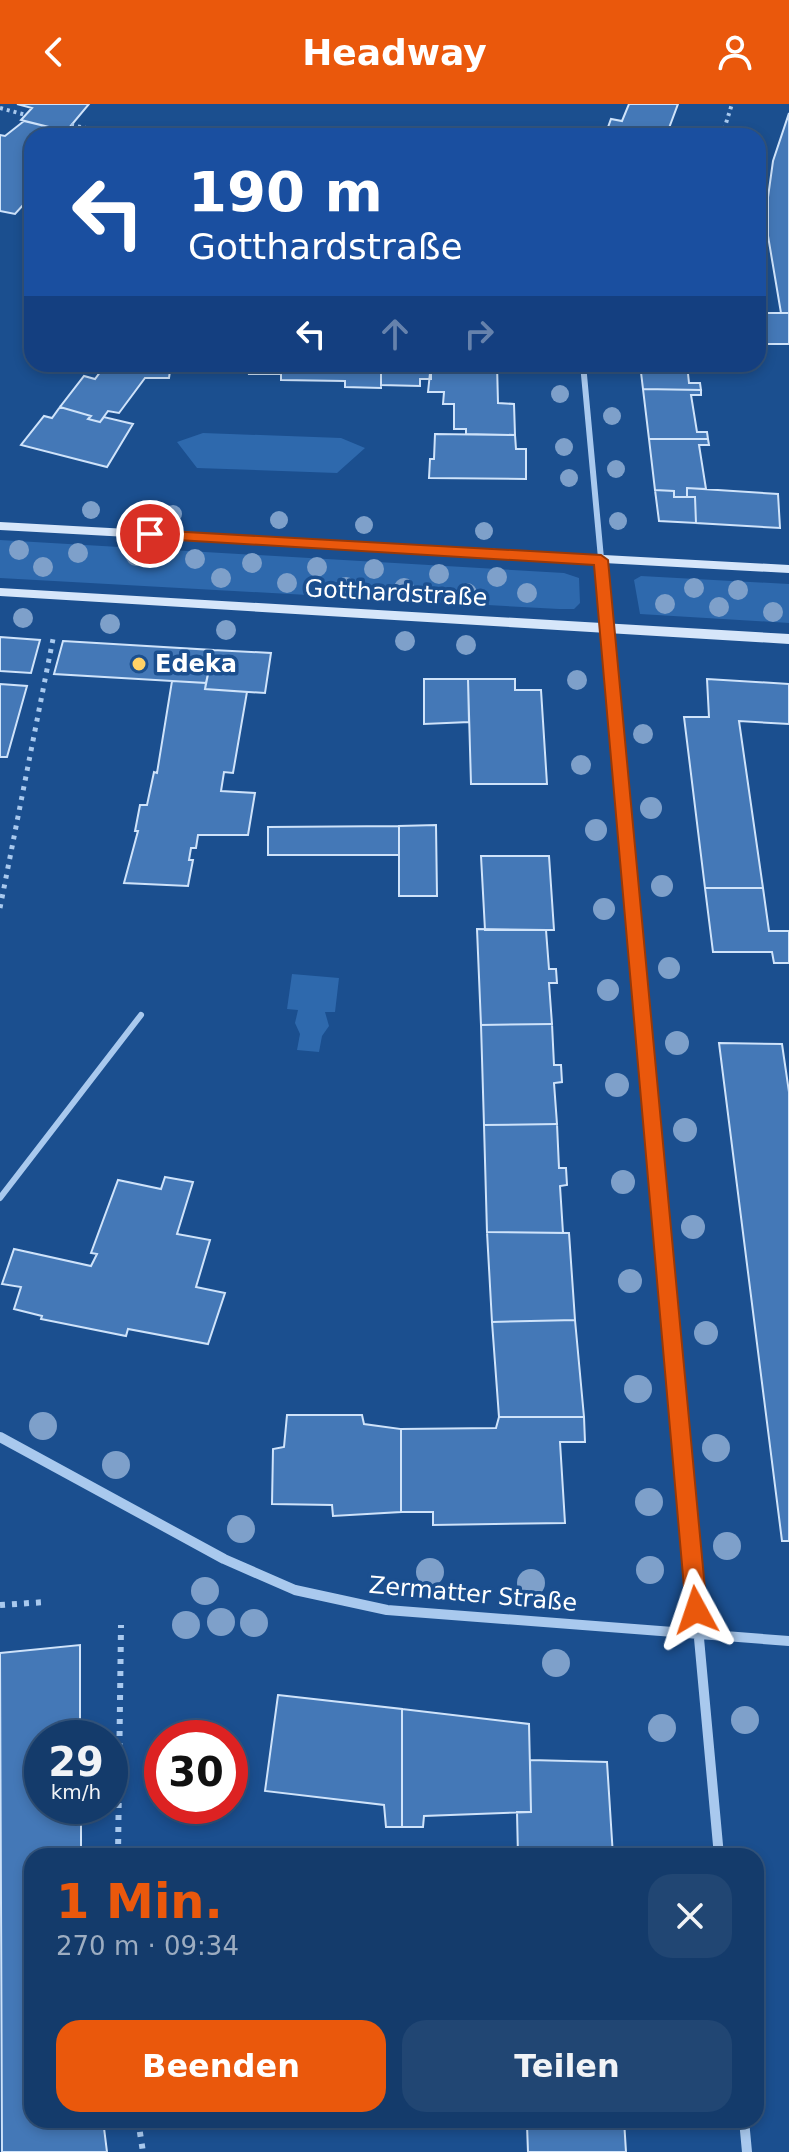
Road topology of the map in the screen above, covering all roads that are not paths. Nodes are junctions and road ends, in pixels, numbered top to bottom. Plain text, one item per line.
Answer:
1 (584, 372) edge
2 (0, 526) edge
3 (601, 560) junction
4 (789, 569) edge
5 (0, 592) edge
6 (607, 628) junction
7 (789, 639) edge
8 (141, 1015) dead end
9 (0, 1198) edge
10 (0, 1437) edge
11 (698, 1633) junction
12 (789, 1641) edge
13 (718, 1848) edge
14 (745, 2128) edge
15 (747, 2152) edge

1 - 3 street
2 - 3 main road, Gotthardstraße
3 - 4 main road, Gotthardstraße
3 - 6 street
5 - 6 main road, Gotthardstraße
6 - 7 main road, Gotthardstraße
6 - 11 street
8 - 9 lane
10 - 11 street, Zermatter Straße
11 - 12 street, Zermatter Straße
11 - 13 street
14 - 15 street

